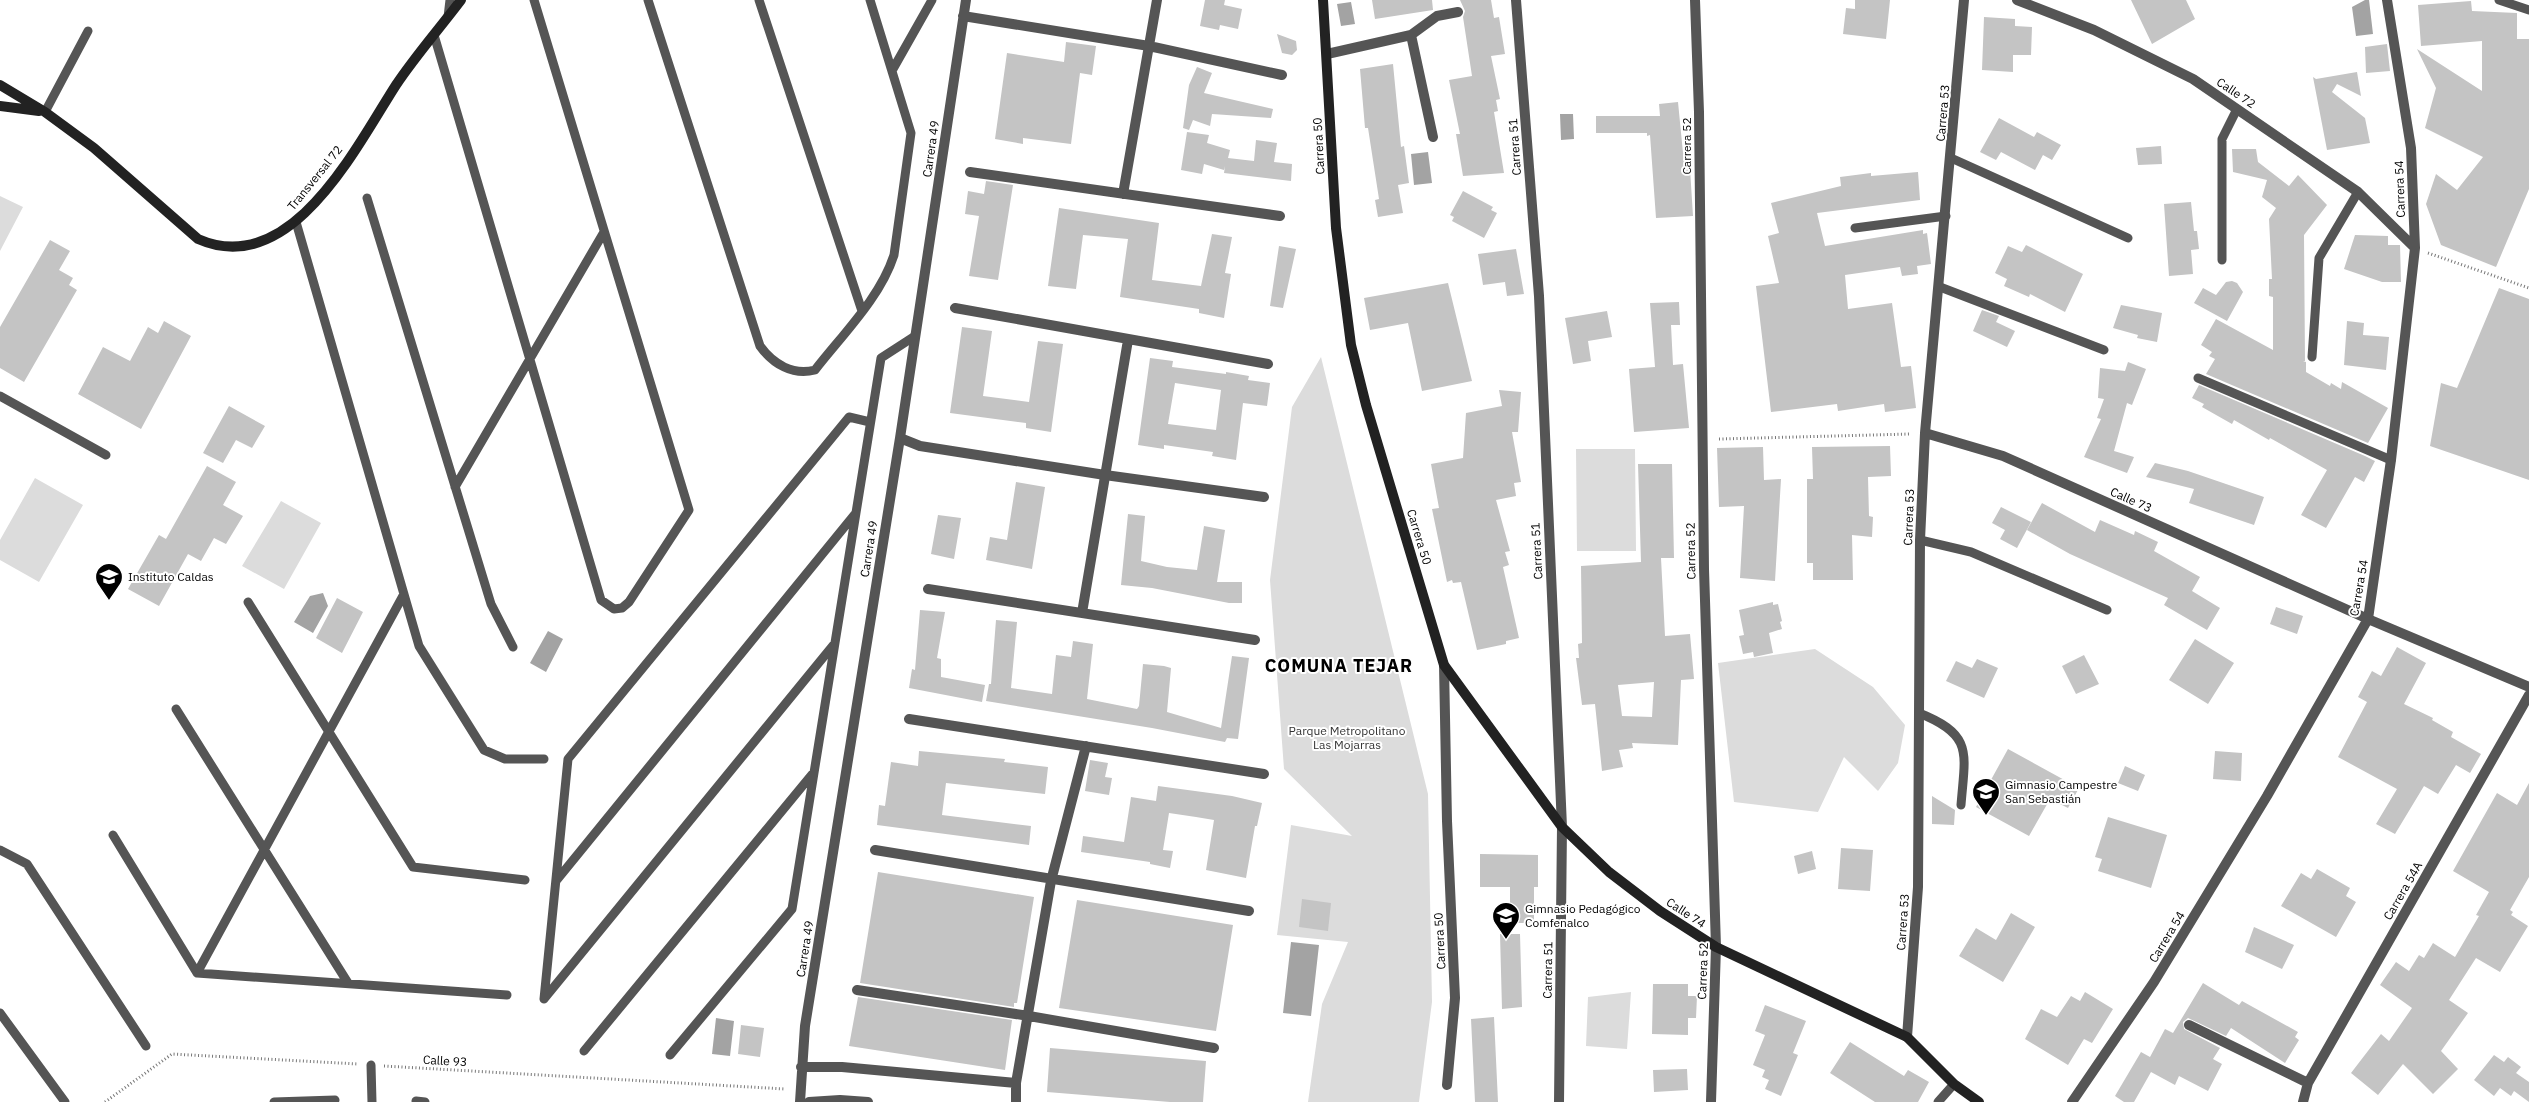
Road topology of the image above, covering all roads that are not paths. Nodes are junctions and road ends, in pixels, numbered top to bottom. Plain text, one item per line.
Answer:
1 (450, 0) edge
2 (462, 0) edge
3 (534, 0) edge
4 (648, 0) edge
5 (759, 0) edge
6 (870, 0) edge
7 (932, 0) edge
8 (966, 0) edge
9 (1157, 0) edge
10 (1323, 0) edge
11 (1516, 0) edge
12 (1695, 0) edge
13 (1964, 0) edge
14 (2018, 0) edge
15 (2387, 0) edge
16 (2499, 0) edge
17 (2529, 10) edge
18 (1458, 12) dead end
19 (963, 16) junction
20 (447, 18) junction
21 (88, 31) dead end
22 (434, 35) junction
23 (1411, 35) junction
24 (1148, 46) junction
25 (1327, 54) junction
26 (893, 69) junction
27 (1282, 75) dead end
28 (0, 85) edge
29 (0, 106) edge
30 (2237, 109) junction
31 (45, 112) junction
32 (1433, 137) dead end
33 (1951, 158) junction
34 (970, 172) dead end
35 (2358, 192) junction
36 (1123, 194) junction
37 (367, 198) dead end
38 (1280, 216) dead end
39 (1946, 216) junction
40 (296, 222) junction
41 (1855, 228) dead end
42 (604, 232) junction
43 (2128, 238) dead end
44 (2415, 248) junction
45 (2222, 260) dead end
46 (1940, 287) junction
47 (955, 308) dead end
48 (862, 311) junction
49 (915, 336) junction
50 (1128, 340) junction
51 (2104, 350) dead end
52 (2312, 357) dead end
53 (530, 360) junction
54 (1268, 364) dead end
55 (2198, 378) dead end
56 (0, 396) edge
57 (870, 422) junction
58 (1925, 433) junction
59 (900, 438) junction
60 (106, 456) dead end
61 (2391, 460) junction
62 (1105, 475) junction
63 (455, 488) junction
64 (1264, 497) dead end
65 (856, 513) junction
66 (1920, 540) junction
67 (928, 589) dead end
68 (404, 594) junction
69 (248, 602) dead end
70 (2106, 610) dead end
71 (1082, 613) junction
72 (2368, 619) junction
73 (1255, 640) dead end
74 (835, 642) junction
75 (513, 647) dead end
76 (1444, 665) junction
77 (2529, 687) edge
78 (2529, 695) edge
79 (176, 709) dead end
80 (1919, 713) junction
81 (909, 719) dead end
82 (328, 731) junction
83 (1086, 746) junction
84 (544, 759) dead end
85 (814, 772) junction
86 (1264, 774) dead end
87 (1961, 805) dead end
88 (1562, 827) junction
89 (113, 834) dead end
90 (264, 849) junction
91 (0, 850) edge
92 (874, 850) dead end
93 (525, 880) dead end
94 (1051, 880) junction
95 (556, 881) junction
96 (1250, 911) dead end
97 (1716, 947) junction
98 (197, 972) junction
99 (348, 983) junction
100 (858, 990) dead end
101 (506, 995) dead end
102 (0, 1013) edge
103 (1028, 1016) junction
104 (2189, 1025) dead end
105 (1907, 1037) junction
106 (146, 1046) dead end
107 (1214, 1048) dead end
108 (584, 1051) dead end
109 (670, 1055) dead end
110 (371, 1065) road end
111 (801, 1067) junction
112 (1016, 1083) junction
113 (2308, 1083) junction
114 (1954, 1084) junction
115 (1447, 1085) dead end
116 (335, 1100) dead end
117 (416, 1101) edge
118 (65, 1102) edge
119 (274, 1102) edge
120 (372, 1102) edge
121 (425, 1102) edge
122 (800, 1102) edge
123 (809, 1102) edge
124 (868, 1102) edge
125 (1016, 1102) edge
126 (1559, 1102) edge
127 (1711, 1102) edge
128 (1938, 1102) edge
129 (1979, 1102) edge
130 (2072, 1102) edge
131 (2303, 1102) edge

1 - 20 lane
2 - 20 street, Transversal 72
3 - 42 lane
4 - 48 lane
5 - 48 lane
6 - 26 lane
7 - 26 lane
8 - 19 street, Carrera 49
9 - 24 street
10 - 25 street, Carrera 50
11 - 88 street, Carrera 51
12 - 97 street, Carrera 52
13 - 33 street, Carrera 53
14 - 30 street, Calle 72
15 - 44 street, Carrera 54
16 - 17 lane
18 - 23 street
19 - 24 street
19 - 49 street, Carrera 49
20 - 22 street, Transversal 72
21 - 31 lane
22 - 40 street, Transversal 72
22 - 53 lane
23 - 25 street
23 - 32 street
24 - 27 street
24 - 36 street
25 - 76 street, Carrera 50
26 - 48 lane
28 - 31 street, Transversal 72
29 - 31 street, Transversal 72
30 - 35 street, Calle 72
30 - 45 lane
31 - 40 street, Transversal 72
33 - 39 street, Carrera 53
33 - 43 lane
34 - 36 street
35 - 44 street, Calle 72
35 - 52 lane
36 - 38 street
37 - 63 lane
39 - 41 lane
39 - 46 street, Carrera 53
40 - 68 lane
42 - 53 lane
42 - 53 lane
44 - 61 street, Carrera 54
46 - 51 lane
46 - 58 street, Carrera 53
47 - 50 street
49 - 57 lane
49 - 59 street, Carrera 49
50 - 54 street
50 - 62 street
53 - 63 lane
55 - 61 lane
56 - 60 lane
57 - 65 lane
57 - 95 lane
58 - 66 street, Carrera 53
58 - 72 street, Calle 73
59 - 62 street
59 - 111 street, Carrera 49
61 - 72 street, Carrera 54
62 - 64 street
62 - 71 street
63 - 75 lane
65 - 74 lane
65 - 95 lane
66 - 70 lane
66 - 80 street, Carrera 53
67 - 71 street
68 - 82 lane
68 - 84 lane
69 - 82 lane
71 - 73 street
72 - 77 street, Calle 73
72 - 130 street, Carrera 54
74 - 85 lane
74 - 95 lane
76 - 88 street, Calle 74
76 - 115 street, Carrera 50
78 - 113 street, Carrera 54A
79 - 90 lane
80 - 87 lane
80 - 105 street, Carrera 53
81 - 83 street
82 - 90 lane
82 - 93 lane
83 - 86 street
83 - 94 street
85 - 108 lane
85 - 109 lane
88 - 97 street, Calle 74
88 - 126 street, Carrera 51
89 - 98 lane
90 - 98 lane
90 - 99 lane
91 - 106 lane
92 - 94 street
94 - 96 street
94 - 103 street
97 - 105 street, Calle 74
97 - 127 street, Carrera 52
98 - 99 lane
99 - 101 lane
100 - 103 street
102 - 118 lane
103 - 107 street
103 - 112 street
104 - 113 street
105 - 114 street, Calle 74
110 - 120 lane
111 - 112 street
111 - 122 street, Carrera 49
112 - 125 street
113 - 131 street, Carrera 54A
114 - 128 lane
114 - 129 street, Calle 74
116 - 119 lane
117 - 121 lane
123 - 124 street

